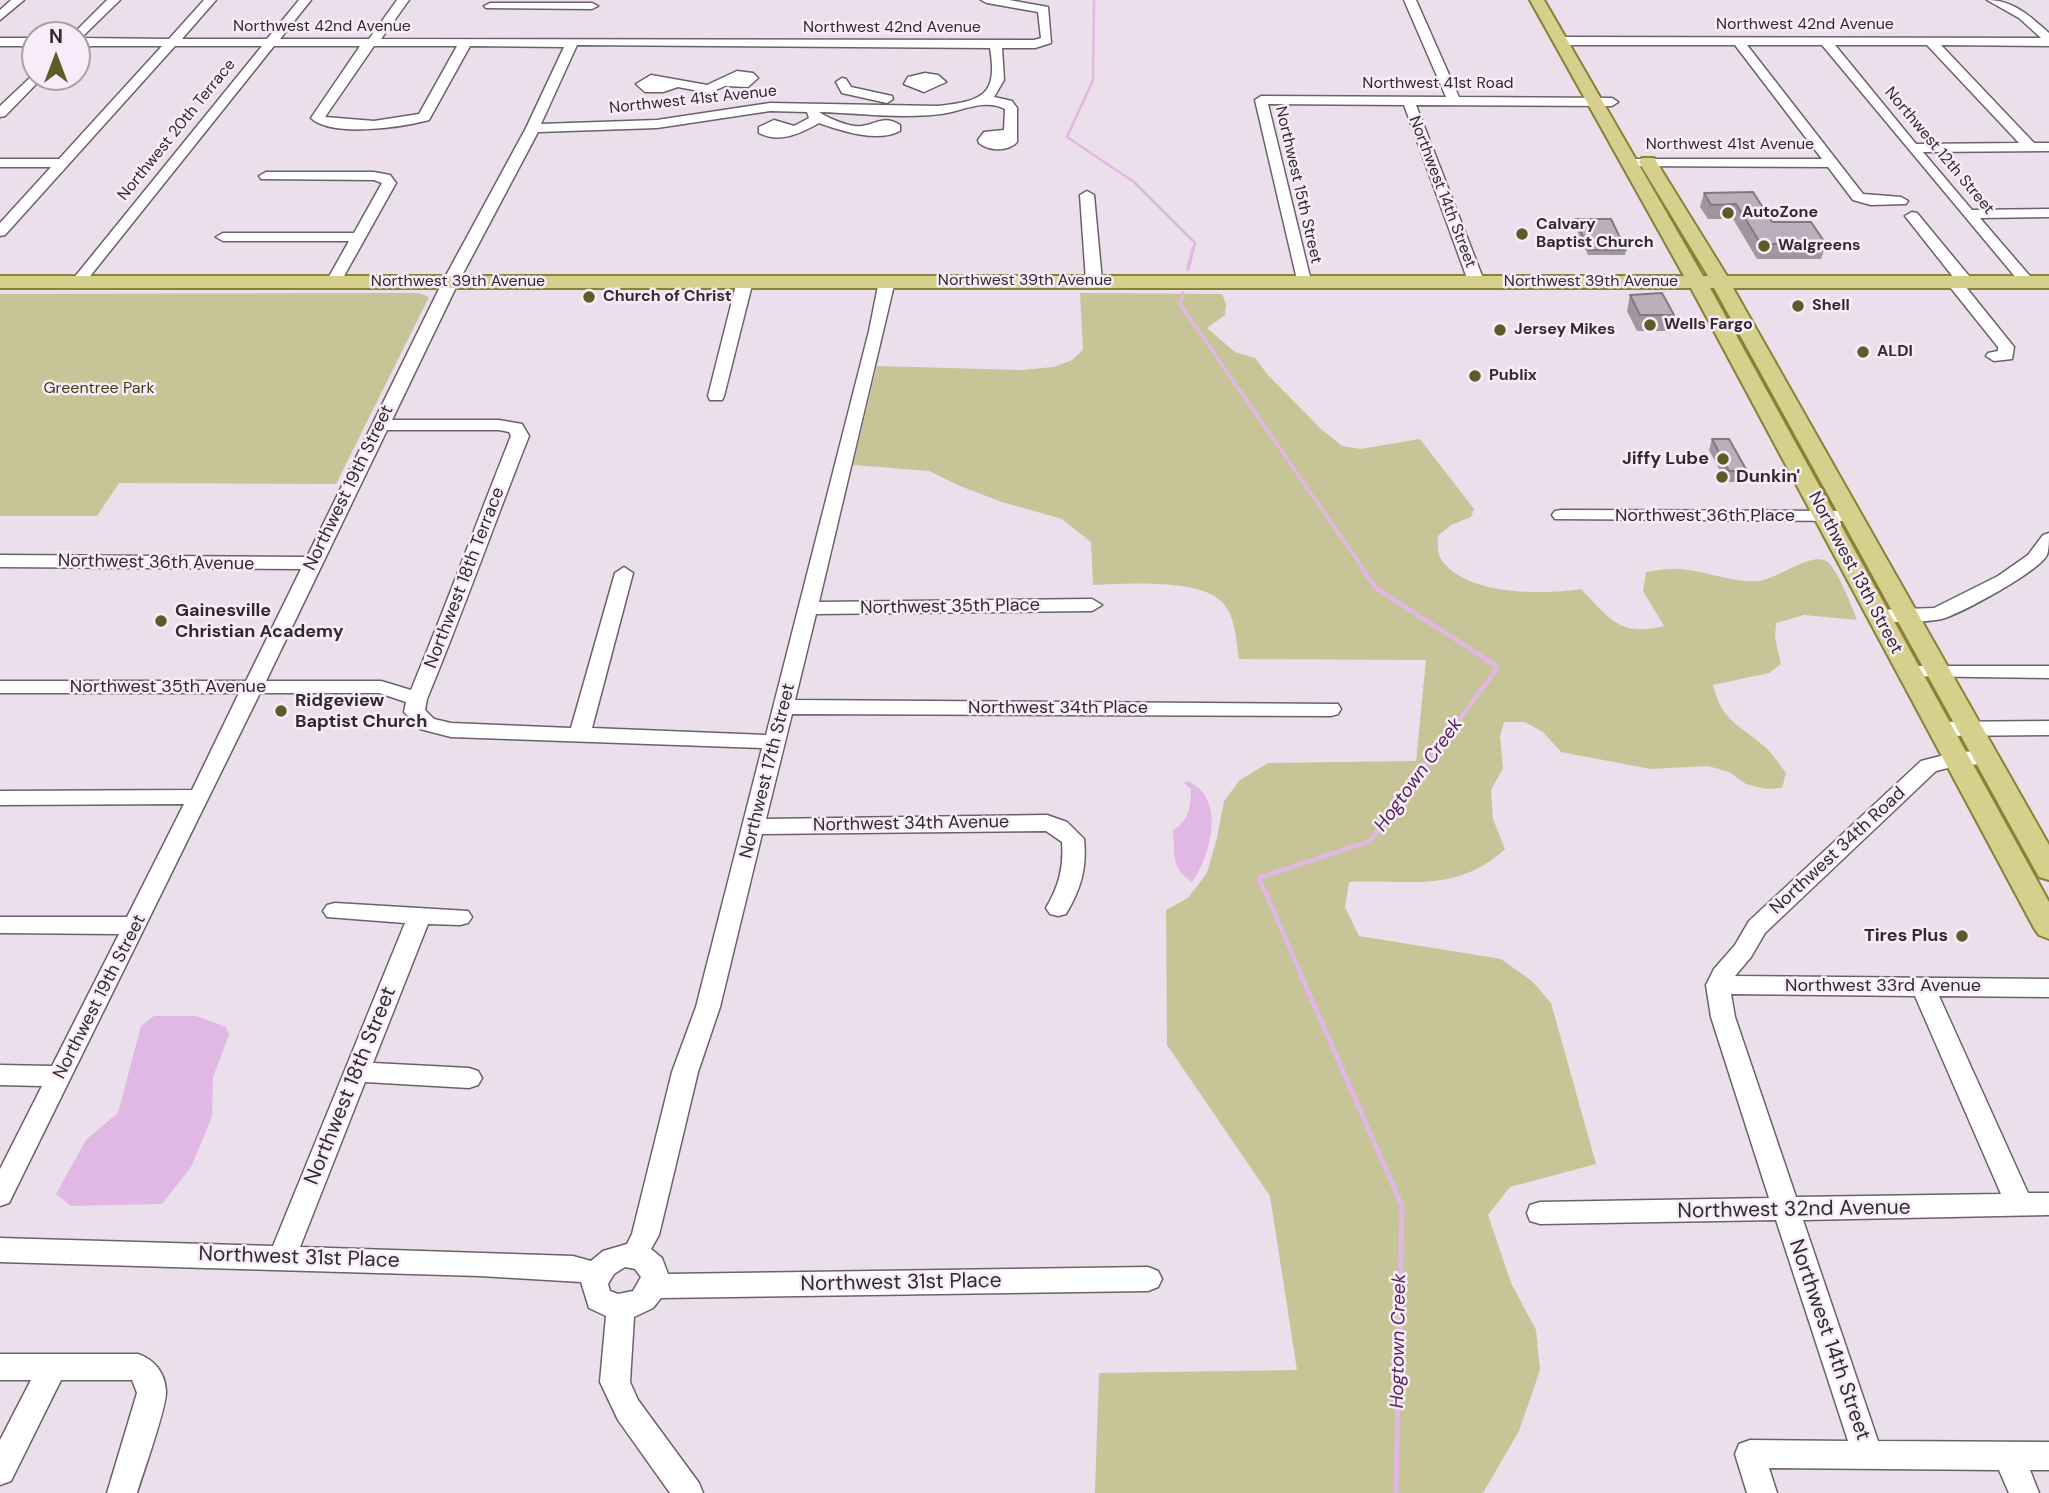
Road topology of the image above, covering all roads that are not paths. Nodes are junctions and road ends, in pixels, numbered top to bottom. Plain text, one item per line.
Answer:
1 (18, 0) edge
2 (114, 0) edge
3 (210, 0) edge
4 (305, 0) edge
5 (403, 0) edge
6 (987, 0) edge
7 (1410, 0) edge
8 (1537, 0) edge
9 (1552, 0) edge
10 (1993, 0) edge
11 (593, 3) edge
12 (489, 6) dead end
13 (0, 16) edge
14 (91, 22) edge
15 (576, 37) junction
16 (2049, 40) edge
17 (1568, 41) junction
18 (1738, 41) junction
19 (1825, 41) junction
20 (1931, 41) junction
21 (0, 42) edge
22 (21, 42) edge
23 (91, 42) edge
24 (172, 42) junction
25 (271, 42) junction
26 (373, 42) junction
27 (466, 42) junction
28 (995, 44) junction
29 (723, 82) dead end
30 (842, 82) dead end
31 (677, 83) dead end
32 (912, 85) dead end
33 (709, 89) junction
34 (22, 91) edge
35 (982, 99) junction
36 (1264, 100) joint
37 (1409, 102) junction
38 (1455, 102) junction
39 (1604, 102) junction
40 (886, 105) junction
41 (816, 112) junction
42 (0, 113) edge
43 (731, 113) junction
44 (533, 128) junction
45 (795, 130) dead end
46 (866, 130) dead end
47 (1011, 134) dead end
48 (2029, 146) junction
49 (2049, 147) edge
50 (1914, 148) junction
51 (0, 163) edge
52 (61, 163) junction
53 (1639, 163) junction
54 (1830, 163) junction
55 (266, 176) dead end
56 (1087, 195) dead end
57 (1901, 201) dead end
58 (2049, 213) edge
59 (1969, 214) junction
60 (1912, 216) dead end
61 (0, 232) edge
62 (223, 237) dead end
63 (358, 237) junction
64 (451, 281) junction
65 (744, 281) junction
66 (887, 281) junction
67 (1094, 281) junction
68 (1303, 281) junction
69 (1476, 281) junction
70 (0, 282) edge
71 (78, 282) junction
72 (334, 282) junction
73 (1697, 282) junction
74 (1720, 282) junction
75 (1960, 282) junction
76 (2027, 282) junction
77 (2049, 282) edge
78 (1994, 356) dead end
79 (716, 396) dead end
80 (380, 425) junction
81 (1561, 516) dead end
82 (1824, 516) junction
83 (1849, 516) junction
84 (2049, 539) edge
85 (0, 561) edge
86 (312, 563) junction
87 (624, 573) dead end
88 (1093, 605) dead end
89 (807, 608) junction
90 (1878, 616) junction
91 (1906, 616) junction
92 (1909, 672) junction
93 (1938, 672) junction
94 (2049, 672) edge
95 (0, 687) edge
96 (251, 688) junction
97 (417, 699) junction
98 (784, 707) junction
99 (1331, 709) dead end
100 (2049, 728) edge
101 (1940, 729) junction
102 (1969, 729) junction
103 (580, 733) junction
104 (775, 742) junction
105 (1986, 758) junction
106 (1956, 759) junction
107 (199, 797) junction
108 (0, 798) edge
109 (755, 827) junction
110 (2005, 849) junction
111 (2045, 856) edge
112 (1058, 908) dead end
113 (335, 911) dead end
114 (420, 915) junction
115 (460, 916) dead end
116 (0, 925) edge
117 (135, 926) junction
118 (2049, 928) edge
119 (1718, 985) junction
120 (1923, 987) junction
121 (2049, 988) edge
122 (358, 1072) junction
123 (0, 1075) edge
124 (59, 1076) junction
125 (469, 1078) dead end
126 (0, 1195) edge
127 (2019, 1204) junction
128 (2049, 1204) edge
129 (1786, 1211) junction
130 (1540, 1213) dead end
131 (0, 1250) edge
132 (635, 1255) junction
133 (282, 1258) junction
134 (596, 1274) junction
135 (1148, 1279) dead end
136 (654, 1286) junction
137 (621, 1308) junction
138 (0, 1367) edge
139 (52, 1367) junction
140 (1867, 1454) junction
141 (2008, 1454) junction
142 (2049, 1456) edge
143 (0, 1471) edge
144 (122, 1493) edge
145 (688, 1493) edge
146 (1762, 1493) edge
147 (2024, 1493) edge

1 - 13 street
2 - 14 street
3 - 24 street
4 - 25 street, Northwest 20th Terrace
5 - 26 street
6 - 28 street, Northwest 42nd Avenue
7 - 38 street
8 - 17 main road, Northwest 13th Street
9 - 17 main road, Northwest 13th Street
10 - 16 street
11 - 12 street
11 - 15 street, Northwest 19th Street
15 - 27 street, Northwest 42nd Avenue
15 - 28 street, Northwest 42nd Avenue
15 - 44 street, Northwest 19th Street
16 - 20 street, Northwest 42nd Avenue
17 - 18 street, Northwest 42nd Avenue
17 - 39 main road, Northwest 13th Street
18 - 19 street, Northwest 42nd Avenue
18 - 54 street
19 - 20 street, Northwest 42nd Avenue
19 - 50 street, Northwest 12th Street
20 - 48 street
21 - 22 street
23 - 24 street, Northwest 42nd Avenue
24 - 25 street, Northwest 42nd Avenue
24 - 52 street
25 - 26 street, Northwest 42nd Avenue
25 - 71 street, Northwest 20th Terrace
26 - 27 street, Northwest 42nd Avenue
26 - 27 street
28 - 35 street
29 - 33 street
30 - 40 street
31 - 33 street
32 - 40 street
33 - 43 street
34 - 42 street
35 - 40 street, Northwest 41st Avenue
35 - 47 street
36 - 37 street, Northwest 41st Road
36 - 68 street, Northwest 15th Street
37 - 38 street, Northwest 41st Road
37 - 69 street, Northwest 14th Street
38 - 39 street, Northwest 41st Road
39 - 53 main road, Northwest 13th Street
40 - 41 street, Northwest 41st Avenue
41 - 43 street, Northwest 41st Avenue
41 - 45 street
41 - 46 street
43 - 44 street, Northwest 41st Avenue
44 - 64 street, Northwest 19th Street
48 - 49 street
48 - 50 street
50 - 59 street, Northwest 12th Street
51 - 52 street
52 - 61 street
53 - 54 street, Northwest 41st Avenue
53 - 73 main road, Northwest 13th Street
53 - 74 main road, Northwest 13th Street
54 - 57 street
55 - 63 street
56 - 67 street
58 - 59 street
59 - 76 street, Northwest 12th Street
60 - 75 street
62 - 63 street
63 - 72 street
64 - 65 main road, Northwest 39th Avenue
64 - 72 main road, Northwest 39th Avenue
64 - 80 street, Northwest 19th Street
65 - 66 main road, Northwest 39th Avenue
65 - 79 street
66 - 67 main road, Northwest 39th Avenue
66 - 89 street, Northwest 17th Street
67 - 68 main road, Northwest 39th Avenue
68 - 69 main road, Northwest 39th Avenue
69 - 73 main road, Northwest 39th Avenue
70 - 71 main road, Northwest 39th Avenue
71 - 72 main road, Northwest 39th Avenue
73 - 74 main road, Northwest 39th Avenue
73 - 82 main road, Northwest 13th Street
74 - 75 main road, Northwest 39th Avenue
74 - 83 main road, Northwest 13th Street
75 - 76 main road, Northwest 39th Avenue
75 - 78 street
76 - 77 main road, Northwest 39th Avenue
80 - 86 street, Northwest 19th Street
80 - 97 street, Northwest 18th Terrace
81 - 82 street, Northwest 36th Place
82 - 83 street, Northwest 36th Place
82 - 90 main road, Northwest 13th Street
83 - 91 main road, Northwest 13th Street
84 - 91 street
85 - 86 street, Northwest 36th Avenue
86 - 96 street, Northwest 19th Street
87 - 103 street
88 - 89 street, Northwest 35th Place
89 - 98 street, Northwest 17th Street
90 - 91 street
90 - 92 main road, Northwest 13th Street
91 - 93 main road, Northwest 13th Street
92 - 93 street
92 - 101 main road, Northwest 13th Street
93 - 94 street
93 - 102 main road, Northwest 13th Street
95 - 96 street, Northwest 35th Avenue
96 - 97 street, Northwest 35th Avenue
96 - 107 street, Northwest 19th Street
97 - 103 street
98 - 99 street, Northwest 34th Place
98 - 104 street, Northwest 17th Street
100 - 102 street
101 - 102 street
101 - 106 main road, Northwest 13th Street
102 - 105 main road, Northwest 13th Street
103 - 104 street
104 - 109 street, Northwest 17th Street
105 - 106 street, Northwest 34th Road
105 - 111 main road, Northwest 13th Street
106 - 110 main road, Northwest 13th Street
106 - 119 street, Northwest 34th Road
107 - 108 street
107 - 117 street, Northwest 19th Street
109 - 112 street, Northwest 34th Avenue
109 - 132 street, Northwest 17th Street
110 - 111 street
110 - 118 main road, Northwest 13th Street
113 - 114 street
114 - 115 street
114 - 122 street, Northwest 18th Street
116 - 117 street
117 - 124 street, Northwest 19th Street
119 - 120 street, Northwest 33rd Avenue
119 - 129 street, Northwest 14th Street
120 - 121 street, Northwest 33rd Avenue
120 - 127 street
122 - 125 street
122 - 133 street, Northwest 18th Street
123 - 124 street
124 - 126 street, Northwest 19th Street
127 - 128 street, Northwest 32nd Avenue
127 - 129 street, Northwest 32nd Avenue
129 - 130 street, Northwest 32nd Avenue
129 - 140 street, Northwest 14th Street
131 - 133 street, Northwest 31st Place
132 - 134 street
132 - 136 street
133 - 134 street, Northwest 31st Place
134 - 137 street
135 - 136 street, Northwest 31st Place
136 - 137 street
137 - 145 street
138 - 139 street
139 - 143 street
139 - 144 street
140 - 141 street
140 - 146 street
141 - 142 street
141 - 147 street

